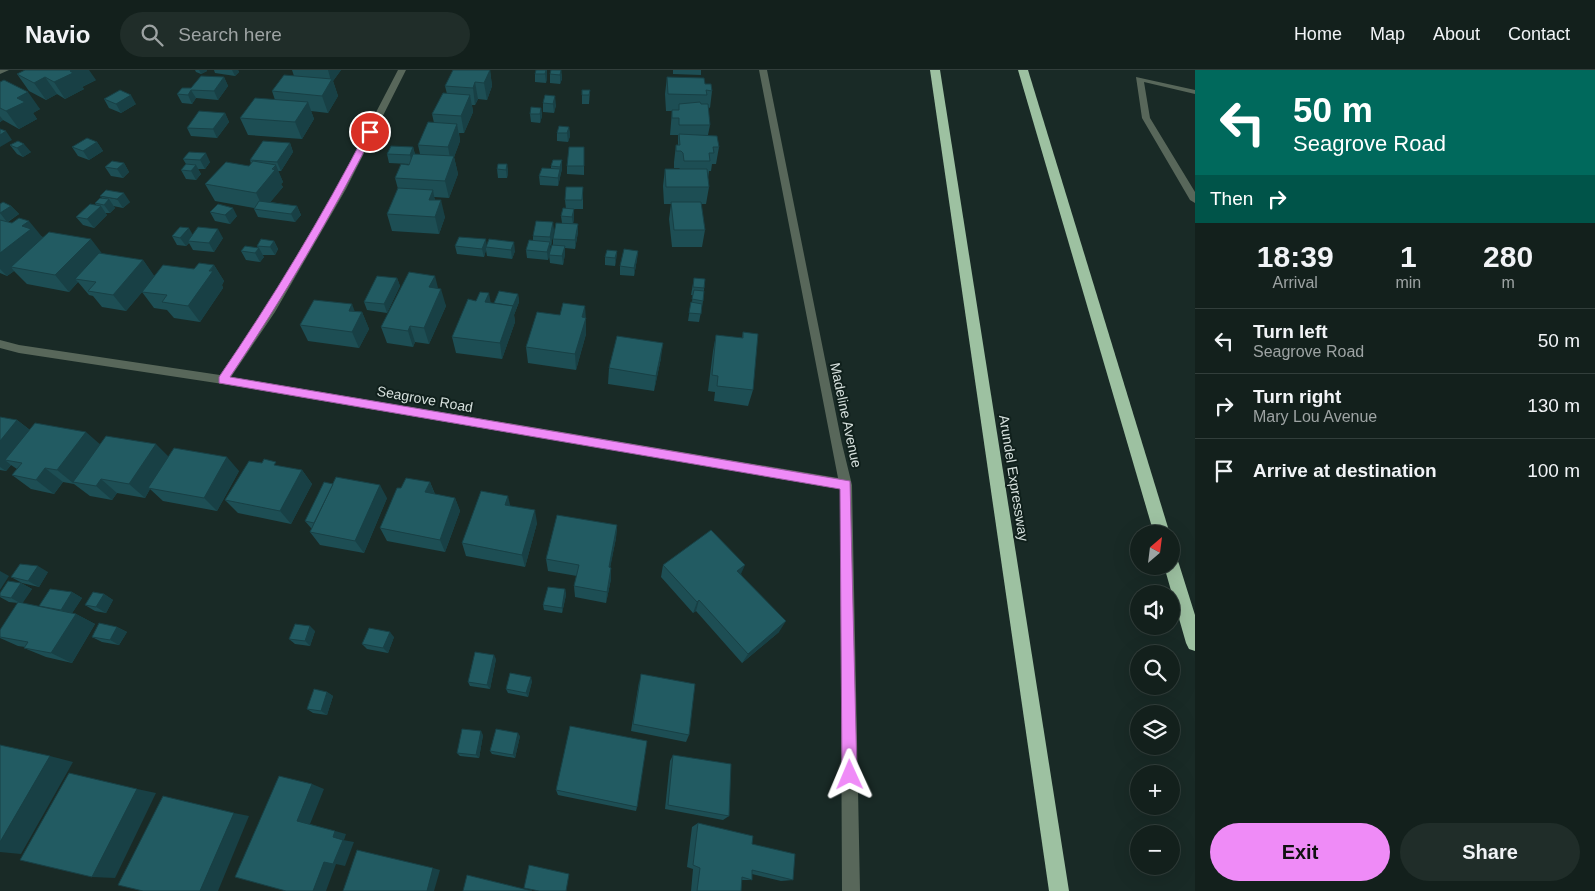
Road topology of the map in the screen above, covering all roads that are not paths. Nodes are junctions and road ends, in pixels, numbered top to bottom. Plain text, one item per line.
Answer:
1 (5, 70) edge
2 (402, 70) edge
3 (763, 70) edge
4 (935, 70) edge
5 (1023, 70) edge
6 (0, 72) edge
7 (1195, 92) edge
8 (1195, 200) edge
9 (0, 344) edge
10 (223, 380) junction
11 (846, 485) junction
12 (1159, 525) edge
13 (1174, 575) edge
14 (1195, 643) edge
15 (852, 891) edge
16 (1059, 891) edge

1 - 6 street
2 - 10 street
3 - 11 street, Madeline Avenue
4 - 16 highway, Arundel Expressway
5 - 12 highway
7 - 8 street
9 - 10 street, Seagrove Road
10 - 11 street, Seagrove Road
11 - 15 street, Madeline Avenue
13 - 14 highway

